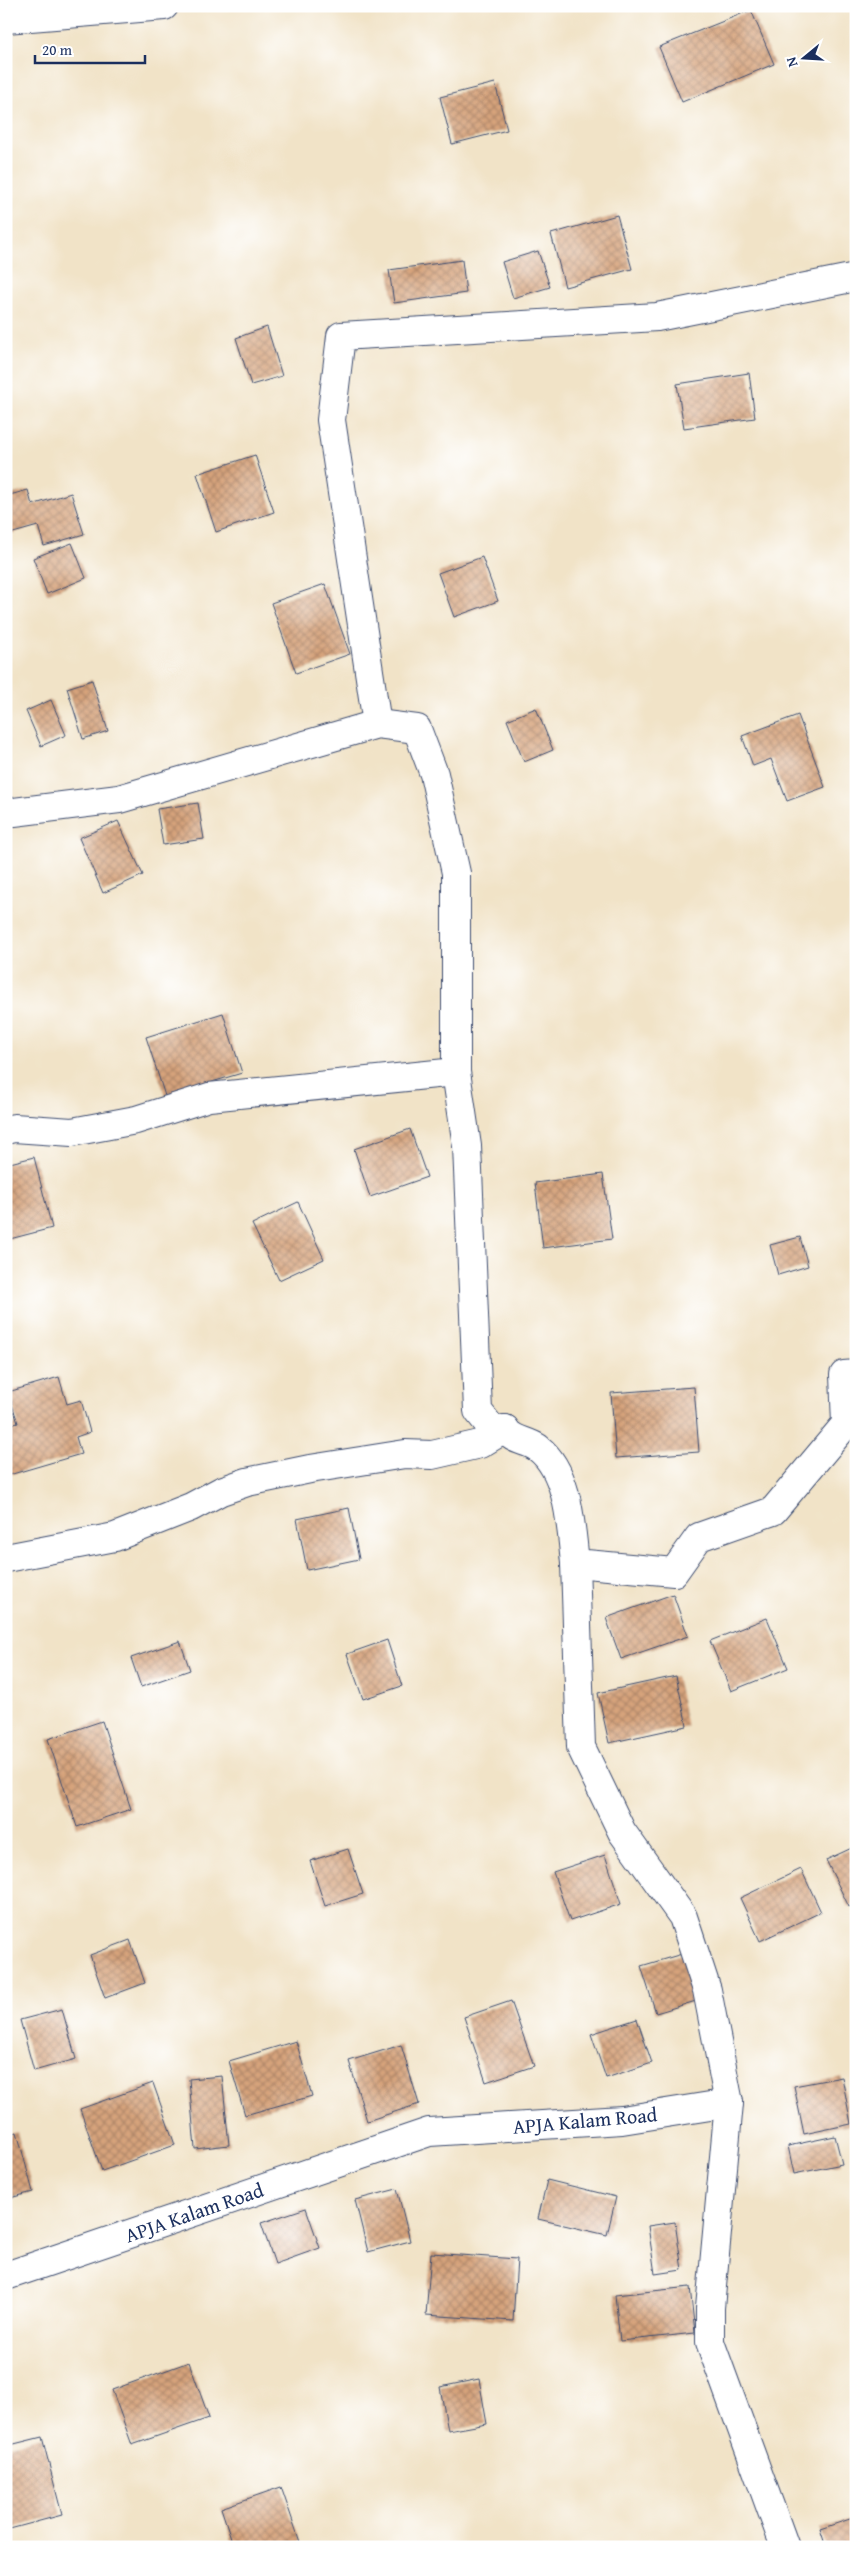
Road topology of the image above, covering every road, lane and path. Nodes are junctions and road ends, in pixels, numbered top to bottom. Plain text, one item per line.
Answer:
1 (164, 6) edge
2 (6, 19) edge
3 (856, 277) edge
4 (377, 724) junction
5 (6, 813) edge
6 (456, 1072) junction
7 (6, 1130) edge
8 (856, 1374) edge
9 (504, 1429) junction
10 (6, 1558) edge
11 (575, 1564) junction
12 (729, 2103) junction
13 (6, 2276) edge
14 (785, 2547) edge

1 - 2 street
3 - 4 street
4 - 5 street
4 - 6 street
6 - 7 street
6 - 9 street
8 - 11 street
9 - 10 street
9 - 11 street
11 - 12 street
12 - 13 street, APJA Kalam Road
12 - 14 street

